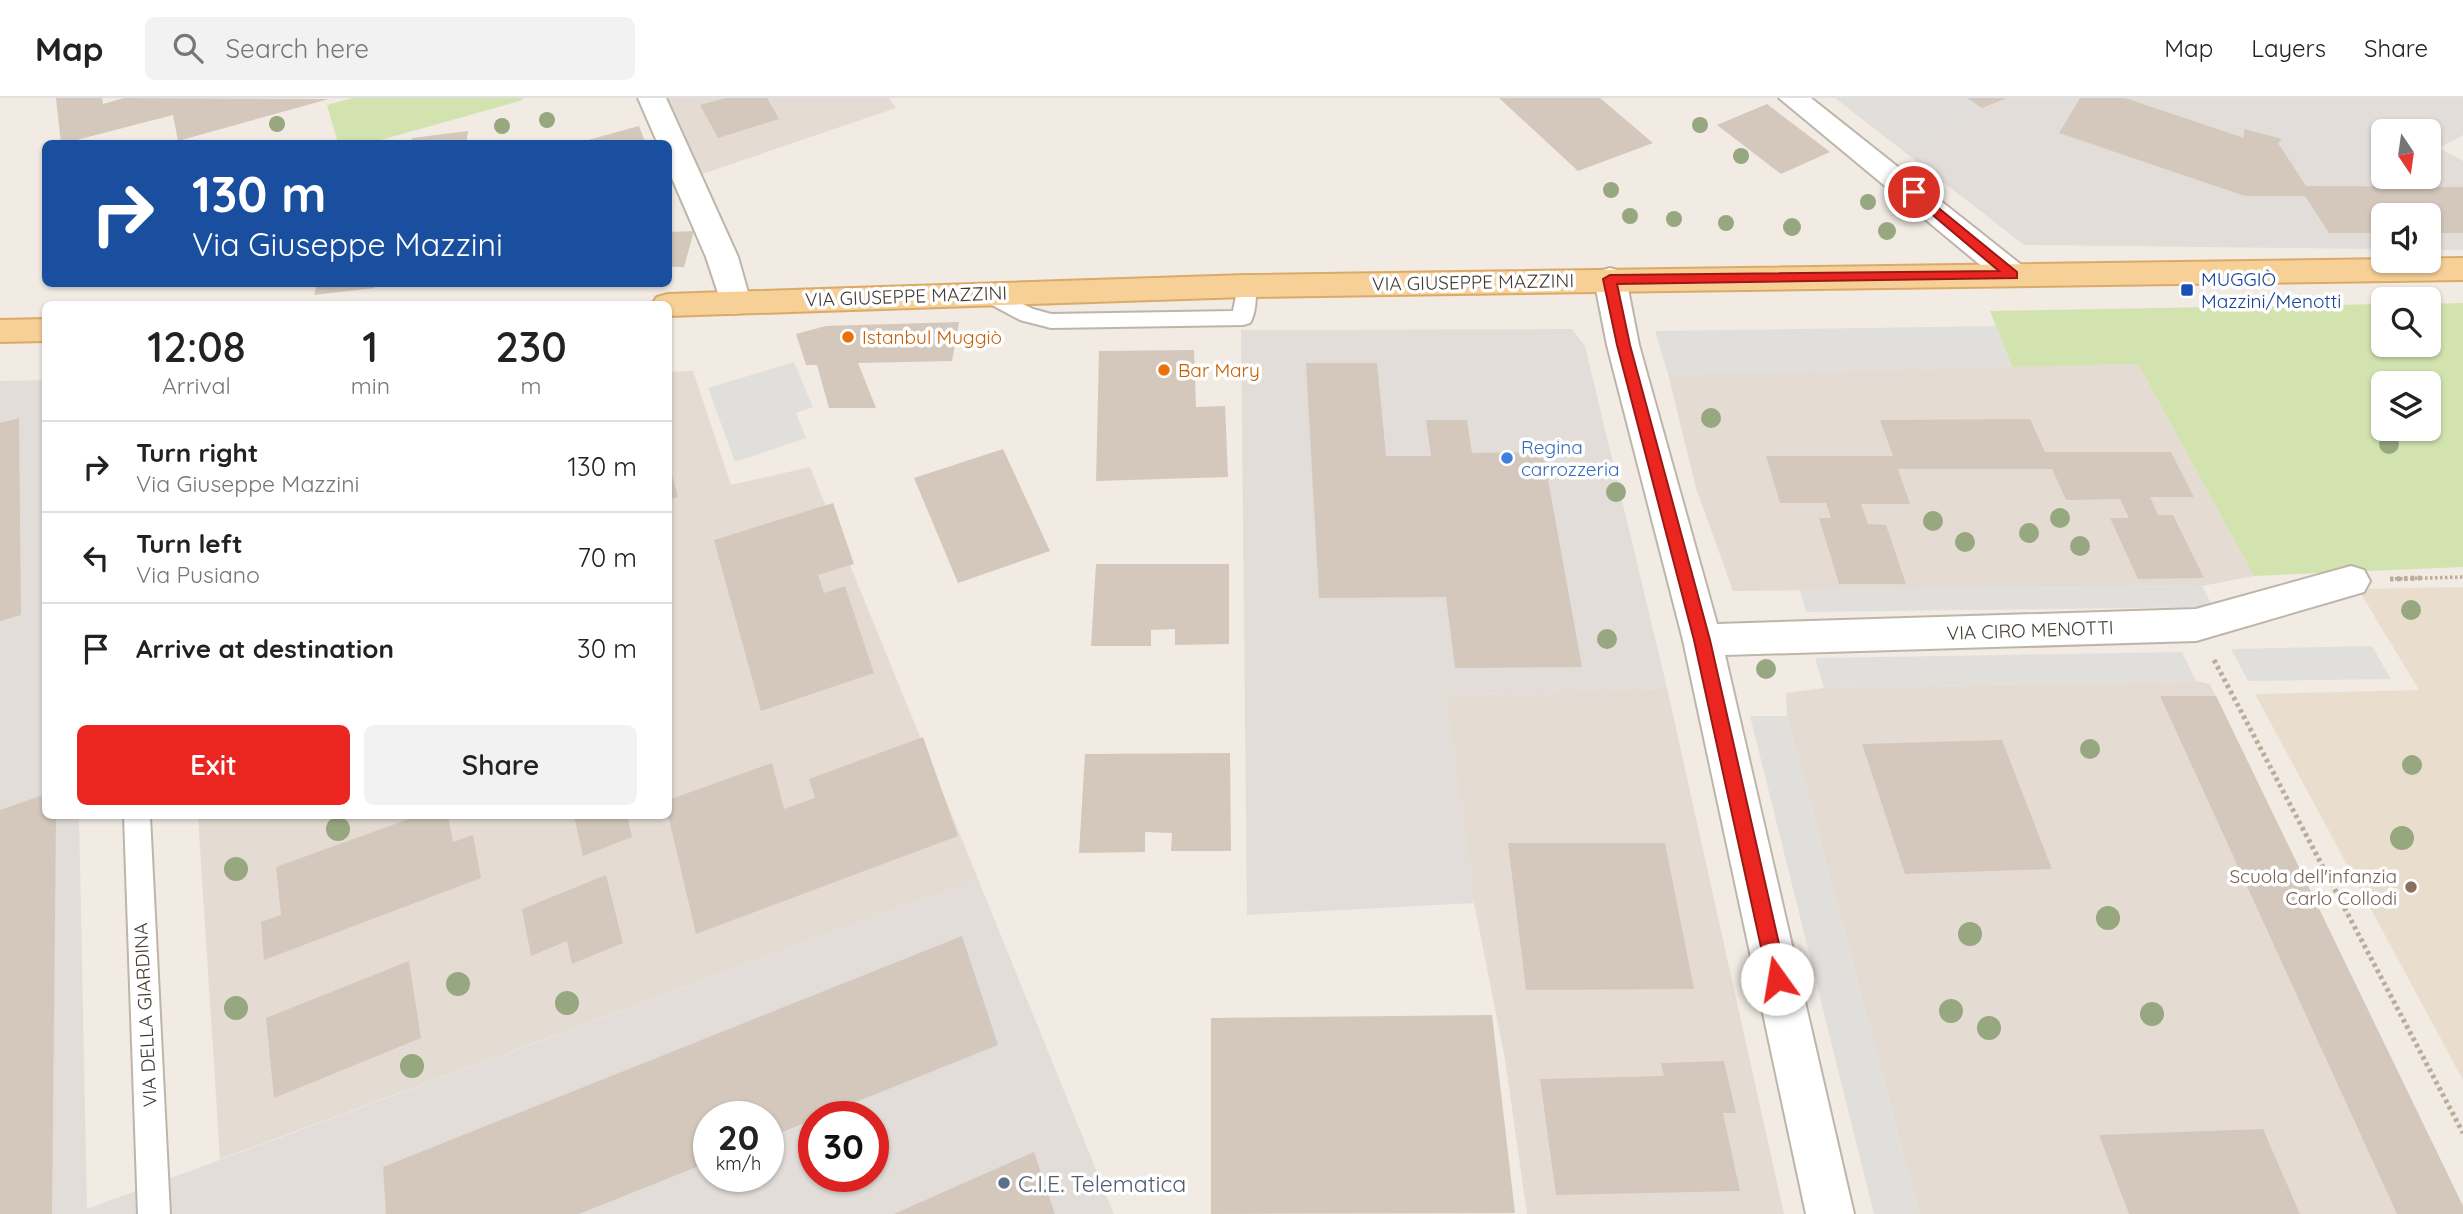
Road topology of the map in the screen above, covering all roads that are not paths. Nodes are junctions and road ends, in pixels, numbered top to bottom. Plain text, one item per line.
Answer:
1 (652, 98) edge
2 (1793, 98) edge
3 (670, 140) edge
4 (672, 143) edge
5 (2463, 269) edge
6 (2013, 275) junction
7 (1610, 279) junction
8 (735, 303) junction
9 (672, 305) edge
10 (42, 330) edge
11 (0, 331) edge
12 (2351, 581) road end
13 (1702, 640) junction
14 (137, 819) edge
15 (154, 1214) edge
16 (1830, 1214) edge

1 - 3 street
2 - 6 street
4 - 8 street
5 - 6 main road, VIA GIUSEPPE MAZZINI
6 - 7 main road, VIA GIUSEPPE MAZZINI
7 - 8 main road, VIA GIUSEPPE MAZZINI
7 - 13 street
8 - 9 main road, VIA GIUSEPPE MAZZINI
10 - 11 main road
12 - 13 street, VIA CIRO MENOTTI
13 - 16 street
14 - 15 lane, VIA DELLA GIARDINA

